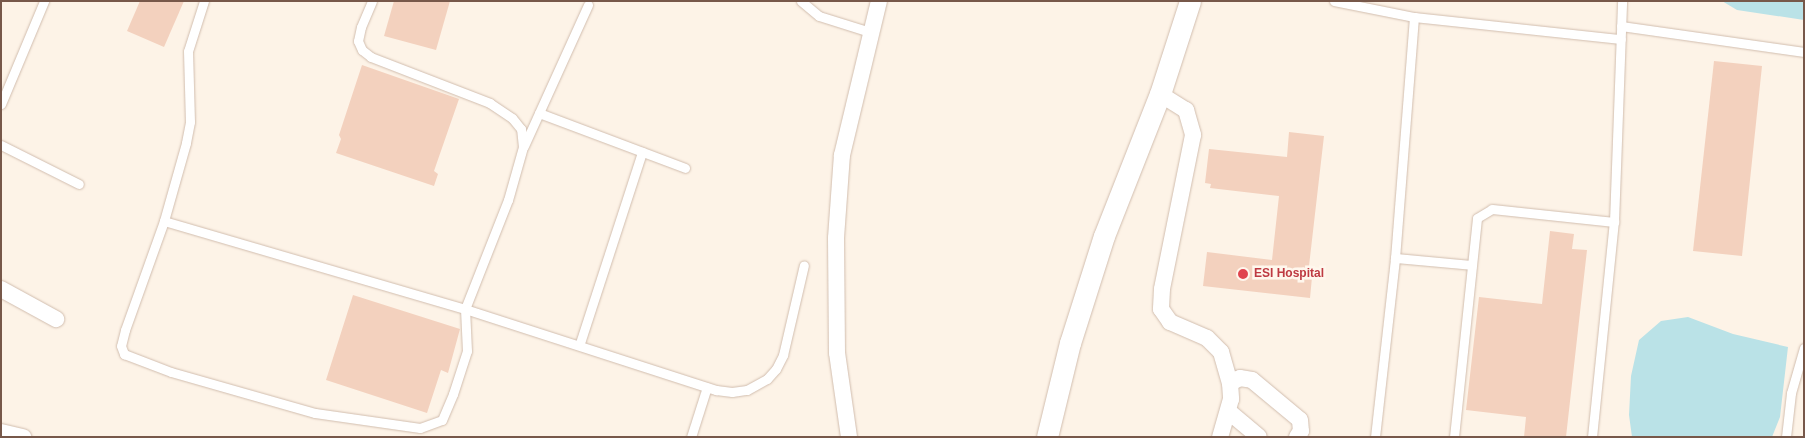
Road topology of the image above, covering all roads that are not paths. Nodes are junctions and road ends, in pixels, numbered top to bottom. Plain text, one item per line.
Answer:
1 (44, 1) edge
2 (204, 1) edge
3 (372, 1) edge
4 (801, 1) edge
5 (879, 1) edge
6 (1190, 1) edge
7 (1334, 1) edge
8 (1622, 1) edge
9 (588, 6) dead end
10 (1414, 17) junction
11 (1621, 26) junction
12 (870, 32) junction
13 (1620, 39) junction
14 (1804, 52) edge
15 (1160, 94) junction
16 (1, 104) edge
17 (539, 113) junction
18 (1, 146) edge
19 (523, 147) junction
20 (642, 152) junction
21 (685, 168) dead end
22 (79, 184) dead end
23 (164, 221) junction
24 (1614, 222) junction
25 (1395, 258) junction
26 (804, 265) dead end
27 (1472, 265) junction
28 (1, 289) edge
29 (465, 309) junction
30 (56, 319) dead end
31 (580, 343) junction
32 (1804, 348) edge
33 (1230, 383) junction
34 (707, 387) junction
35 (1228, 411) junction
36 (1, 432) edge
37 (23, 437) edge
38 (690, 437) edge
39 (849, 437) edge
40 (1047, 437) edge
41 (1220, 437) edge
42 (1259, 437) edge
43 (1297, 437) edge
44 (1375, 437) edge
45 (1454, 437) edge
46 (1592, 437) edge
47 (1786, 437) edge

1 - 16 lane
2 - 23 lane
3 - 19 lane
4 - 12 lane
5 - 12 street
6 - 15 street
7 - 10 lane
8 - 11 lane
9 - 17 lane
10 - 13 lane
10 - 25 lane
11 - 13 lane
11 - 14 lane
12 - 39 street
13 - 24 lane
15 - 33 street
15 - 40 street
17 - 19 lane
17 - 20 lane
18 - 22 lane
19 - 29 lane
20 - 21 lane
20 - 31 lane
23 - 29 lane
23 - 29 lane
24 - 27 lane
24 - 46 lane
25 - 27 lane
25 - 44 lane
26 - 34 lane
27 - 45 lane
28 - 30 street
29 - 31 lane
31 - 34 lane
32 - 47 lane
33 - 35 street
33 - 43 street
34 - 38 lane
35 - 41 street
35 - 42 street
36 - 37 street

